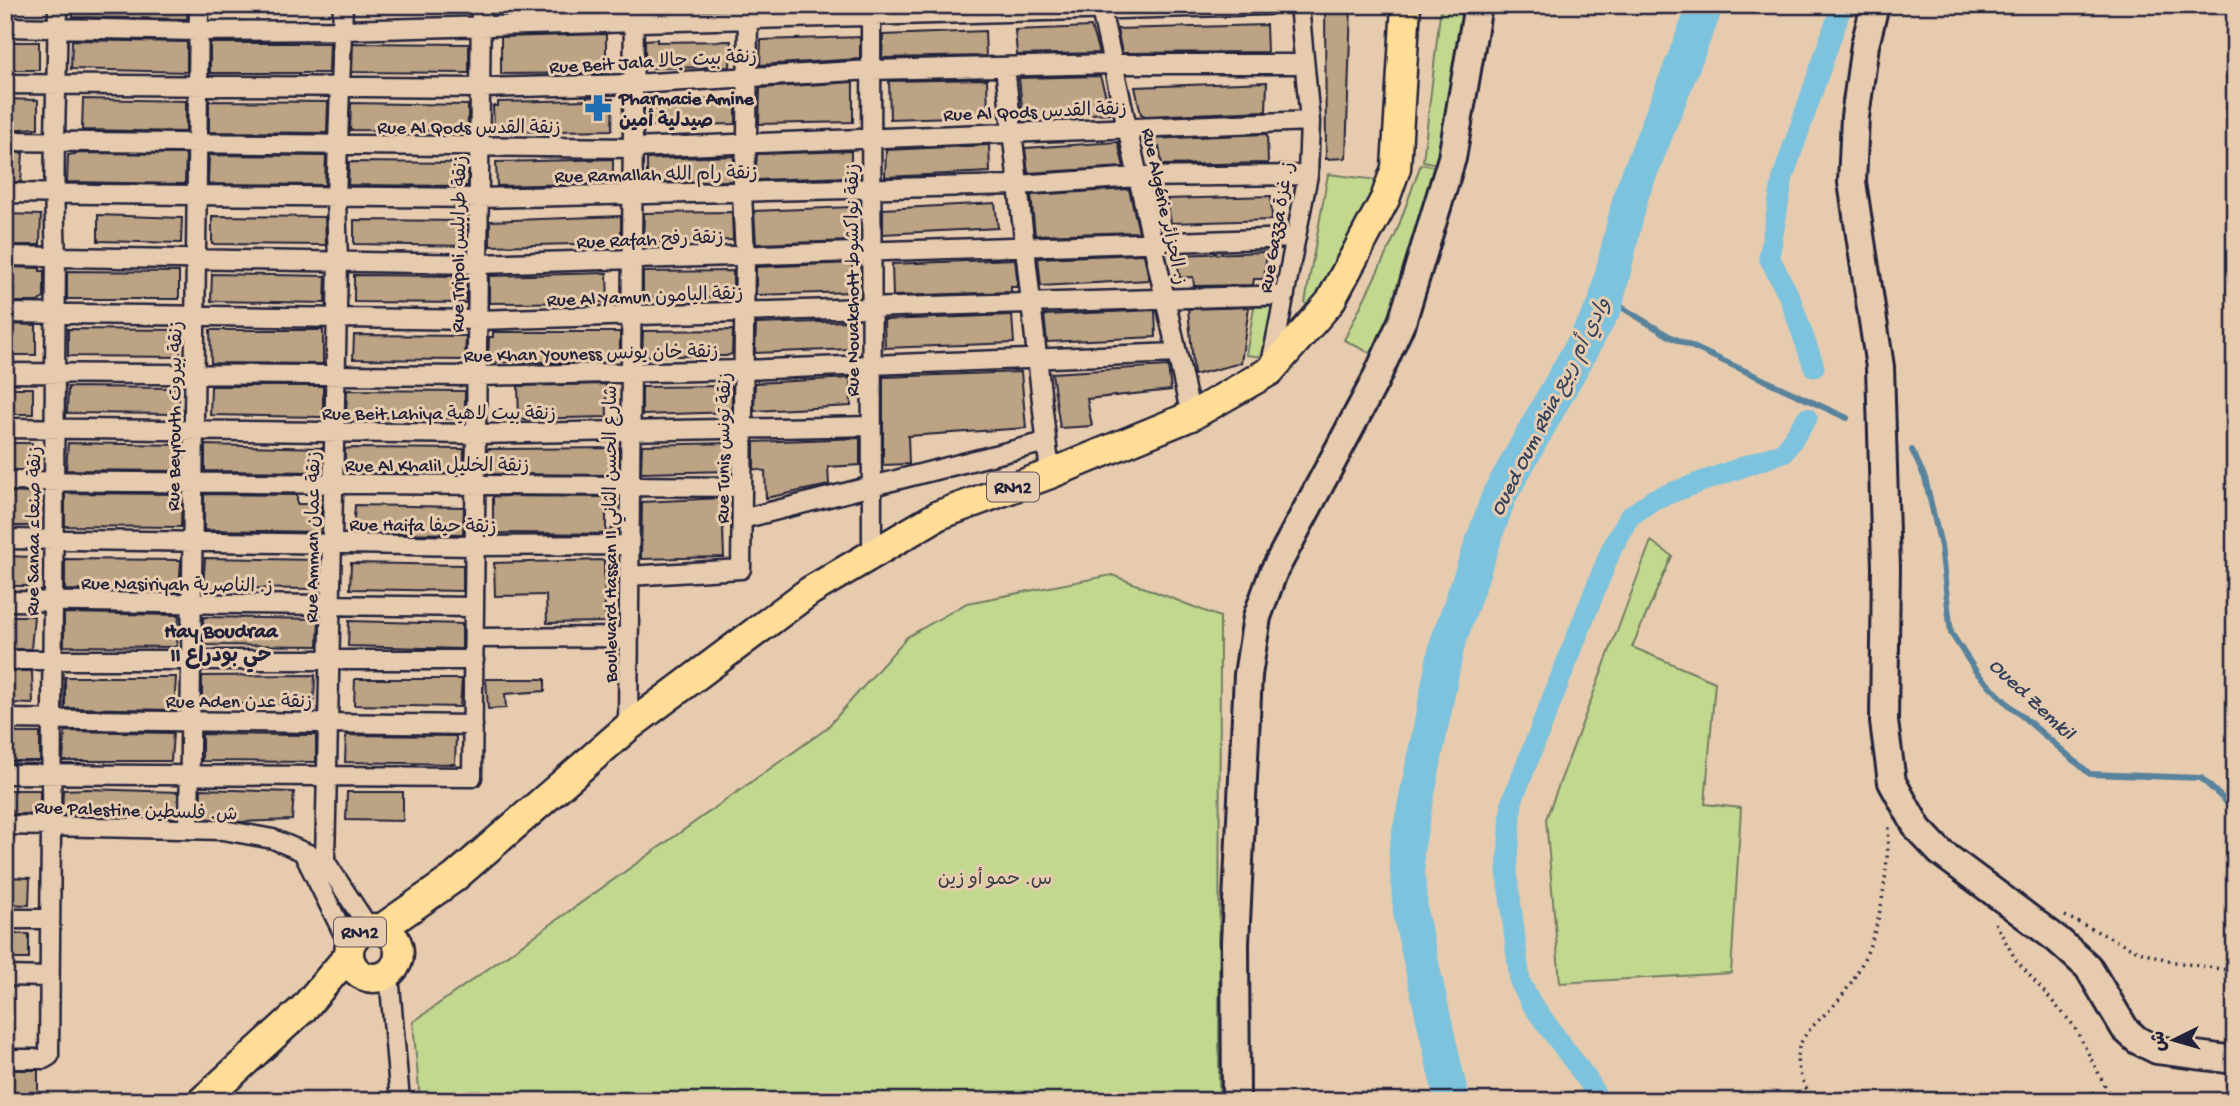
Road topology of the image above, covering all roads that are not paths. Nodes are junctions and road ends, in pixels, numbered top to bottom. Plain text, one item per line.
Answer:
1 (58, 5) edge
2 (199, 5) edge
3 (343, 5) edge
4 (481, 5) edge
5 (1267, 5) edge
6 (1299, 5) edge
7 (1406, 5) edge
8 (1478, 5) edge
9 (1875, 5) edge
10 (1101, 8) edge
11 (871, 10) edge
12 (634, 13) edge
13 (748, 13) edge
14 (481, 25) junction
15 (5, 27) edge
16 (58, 27) junction
17 (343, 30) junction
18 (198, 31) junction
19 (1113, 64) junction
20 (1303, 64) junction
21 (1005, 67) junction
22 (871, 70) junction
23 (747, 76) junction
24 (5, 84) edge
25 (634, 84) junction
26 (58, 85) junction
27 (341, 86) junction
28 (198, 87) junction
29 (480, 88) junction
30 (1310, 121) junction
31 (1127, 128) junction
32 (1013, 133) junction
33 (872, 137) junction
34 (5, 141) edge
35 (57, 142) junction
36 (747, 142) junction
37 (197, 144) junction
38 (340, 146) junction
39 (479, 148) junction
40 (633, 148) junction
41 (1308, 175) junction
42 (1138, 177) junction
43 (1017, 185) junction
44 (871, 187) junction
45 (5, 193) edge
46 (742, 193) junction
47 (53, 195) junction
48 (634, 195) junction
49 (197, 196) junction
50 (336, 198) junction
51 (480, 198) junction
52 (1296, 238) junction
53 (1153, 242) junction
54 (1025, 246) junction
55 (872, 251) junction
56 (5, 256) edge
57 (56, 256) junction
58 (745, 256) junction
59 (196, 258) junction
60 (632, 259) junction
61 (338, 261) junction
62 (478, 264) junction
63 (1285, 295) junction
64 (1165, 298) junction
65 (1031, 300) junction
66 (872, 308) junction
67 (5, 313) edge
68 (55, 313) junction
69 (744, 314) junction
70 (195, 316) junction
71 (632, 317) junction
72 (337, 318) junction
73 (477, 320) junction
74 (1177, 353) junction
75 (1037, 358) junction
76 (872, 363) junction
77 (744, 370) junction
78 (1270, 371) junction
79 (55, 372) junction
80 (631, 372) junction
81 (5, 373) edge
82 (195, 373) junction
83 (335, 376) junction
84 (477, 376) junction
85 (1191, 416) junction
86 (872, 426) junction
87 (5, 428) edge
88 (54, 429) junction
89 (194, 430) junction
90 (743, 430) junction
91 (631, 433) junction
92 (334, 434) junction
93 (476, 434) junction
94 (1046, 442) junction
95 (1050, 474) junction
96 (5, 481) edge
97 (54, 482) junction
98 (193, 483) junction
99 (333, 484) junction
100 (476, 485) junction
101 (630, 486) junction
102 (872, 487) junction
103 (742, 488) junction
104 (742, 519) junction
105 (5, 539) edge
106 (54, 540) junction
107 (193, 541) junction
108 (332, 544) junction
109 (629, 545) junction
110 (475, 546) junction
111 (872, 555) junction
112 (629, 576) junction
113 (5, 601) edge
114 (53, 602) junction
115 (192, 604) junction
116 (331, 605) junction
117 (474, 607) junction
118 (629, 637) junction
119 (474, 638) junction
120 (191, 659) junction
121 (5, 660) edge
122 (330, 660) junction
123 (474, 660) junction
124 (52, 661) junction
125 (5, 719) edge
126 (52, 719) junction
127 (191, 722) junction
128 (328, 722) junction
129 (473, 725) junction
130 (628, 727) junction
131 (5, 774) edge
132 (51, 774) junction
133 (190, 775) junction
134 (327, 776) junction
135 (5, 825) edge
136 (51, 828) junction
137 (190, 828) junction
138 (303, 852) junction
139 (325, 860) junction
140 (5, 919) edge
141 (50, 919) junction
142 (372, 952) junction
143 (5, 976) edge
144 (49, 976) junction
145 (5, 1059) edge
146 (2235, 1060) edge
147 (214, 1097) edge
148 (400, 1101) edge
149 (1236, 1101) edge

1 - 16 street, Rue Sanaa زنقة صنعاء
2 - 18 street, Rue Beyrouth زنقة بيروت
3 - 17 street, Rue Amman زنقة عمان
4 - 14 street, Rue Tripoli زنقة طرابلس
5 - 10 street
6 - 20 street, Rue Gazza ز. غزة
7 - 78 main road, RN12
8 - 149 street
9 - 146 street
10 - 11 street
10 - 19 street, Rue Algérie ز. الجزائر
11 - 13 street
11 - 22 street, Rue Nouakchott زنقة نواكشوط
12 - 13 street
12 - 14 street
12 - 25 street, Boulevard Hassan II شارع الحسن الثاني
13 - 23 street, Rue Tunis زنقة تونس
14 - 17 street
14 - 29 street, Rue Tripoli زنقة طرابلس
15 - 16 street
16 - 18 street
16 - 26 street, Rue Sanaa زنقة صنعاء
17 - 18 street
17 - 27 street, Rue Amman زنقة عمان
18 - 28 street, Rue Beyrouth زنقة بيروت
19 - 20 street, Rue Beit Jala زنقة بيت جالا
19 - 21 street, Rue Beit Jala زنقة بيت جالا
19 - 31 street, Rue Algérie ز. الجزائر
20 - 30 street, Rue Gazza ز. غزة
21 - 22 street, Rue Beit Jala زنقة بيت جالا
21 - 32 street
22 - 23 street, Rue Beit Jala زنقة بيت جالا
22 - 33 street, Rue Nouakchott زنقة نواكشوط
23 - 25 street, Rue Beit Jala زنقة بيت جالا
23 - 36 street, Rue Tunis زنقة تونس
24 - 26 street, Rue Beit Jala زنقة بيت جالا
25 - 29 street, Rue Beit Jala زنقة بيت جالا
25 - 40 street, Boulevard Hassan II شارع الحسن الثاني
26 - 28 street, Rue Beit Jala زنقة بيت جالا
26 - 35 street, Rue Sanaa زنقة صنعاء
27 - 28 street, Rue Beit Jala زنقة بيت جالا
27 - 29 street, Rue Beit Jala زنقة بيت جالا
27 - 38 street, Rue Amman زنقة عمان
28 - 37 street, Rue Beyrouth زنقة بيروت
29 - 39 street, Rue Tripoli زنقة طرابلس
30 - 31 street, Rue Al Qods زنقة القدس
30 - 41 street, Rue Gazza ز. غزة
31 - 32 street, Rue Al Qods زنقة القدس
31 - 42 street, Rue Algérie ز. الجزائر
32 - 33 street, Rue Al Qods زنقة القدس
32 - 43 street
33 - 36 street, Rue Al Qods زنقة القدس
33 - 44 street, Rue Nouakchott زنقة نواكشوط
34 - 35 street, Rue Al Qods زنقة القدس
35 - 37 street, Rue Al Qods زنقة القدس
35 - 47 street, Rue Sanaa زنقة صنعاء
36 - 40 street, Rue Al Qods زنقة القدس
36 - 46 street, Rue Tunis زنقة تونس
37 - 38 street, Rue Al Qods زنقة القدس
37 - 49 street, Rue Beyrouth زنقة بيروت
38 - 39 street, Rue Al Qods زنقة القدس
38 - 50 street, Rue Amman زنقة عمان
39 - 40 street, Rue Al Qods زنقة القدس
39 - 51 street, Rue Tripoli زنقة طرابلس
40 - 48 street, Boulevard Hassan II شارع الحسن الثاني
41 - 42 street, Rue Ramallah زنقة رام الله
41 - 52 street, Rue Gazza ز. غزة
42 - 43 street, Rue Ramallah زنقة رام الله
42 - 53 street, Rue Algérie ز. الجزائر
43 - 44 street, Rue Ramallah زنقة رام الله
43 - 54 street
44 - 46 street, Rue Ramallah زنقة رام الله
44 - 55 street, Rue Nouakchott زنقة نواكشوط
45 - 47 street, Rue Ramallah زنقة رام الله
46 - 48 street, Rue Ramallah زنقة رام الله
46 - 58 street, Rue Tunis زنقة تونس
47 - 49 street, Rue Ramallah زنقة رام الله
47 - 57 street, Rue Sanaa زنقة صنعاء
48 - 51 street, Rue Ramallah زنقة رام الله
48 - 60 street, Boulevard Hassan II شارع الحسن الثاني
49 - 50 street, Rue Ramallah زنقة رام الله
49 - 59 street, Rue Beyrouth زنقة بيروت
50 - 51 street, Rue Ramallah زنقة رام الله
50 - 61 street, Rue Amman زنقة عمان
51 - 62 street, Rue Tripoli زنقة طرابلس
52 - 53 street, Rue Rafah زنقة رفح
52 - 63 street, Rue Gazza ز. غزة
53 - 54 street, Rue Rafah زنقة رفح
53 - 64 street, Rue Algérie ز. الجزائر
54 - 55 street, Rue Rafah زنقة رفح
54 - 65 street
55 - 58 street, Rue Rafah زنقة رفح
55 - 66 street, Rue Nouakchott زنقة نواكشوط
56 - 57 street, Rue Rafah زنقة رفح
57 - 59 street, Rue Rafah زنقة رفح
57 - 68 street, Rue Sanaa زنقة صنعاء
58 - 60 street, Rue Rafah زنقة رفح
58 - 69 street, Rue Tunis زنقة تونس
59 - 61 street, Rue Rafah زنقة رفح
59 - 70 street, Rue Beyrouth زنقة بيروت
60 - 62 street, Rue Rafah زنقة رفح
60 - 71 street, Boulevard Hassan II شارع الحسن الثاني
61 - 62 street, Rue Rafah زنقة رفح
61 - 72 street, Rue Amman زنقة عمان
62 - 73 street, Rue Tripoli زنقة طرابلس
63 - 64 street, Rue Al Yamun زنقة اليامون
63 - 78 street, Rue Gazza ز. غزة
64 - 65 street, Rue Al Yamun زنقة اليامون
64 - 74 street, Rue Algérie ز. الجزائر
65 - 66 street, Rue Al Yamun زنقة اليامون
65 - 75 street
66 - 69 street, Rue Al Yamun زنقة اليامون
66 - 76 street, Rue Nouakchott زنقة نواكشوط
67 - 68 street, Rue Al Yamun زنقة اليامون
68 - 70 street, Rue Al Yamun زنقة اليامون
68 - 79 street, Rue Sanaa زنقة صنعاء
69 - 71 street, Rue Al Yamun زنقة اليامون
69 - 77 street, Rue Tunis زنقة تونس
70 - 72 street, Rue Al Yamun زنقة اليامون
70 - 82 street, Rue Beyrouth زنقة بيروت
71 - 73 street, Rue Al Yamun زنقة اليامون
71 - 80 street, Boulevard Hassan II شارع الحسن الثاني
72 - 73 street, Rue Al Yamun زنقة اليامون
72 - 83 street, Rue Amman زنقة عمان
73 - 84 street, Rue Tripoli زنقة طرابلس
74 - 75 street, Rue Khan Youness زنقة خان يونس
74 - 85 street, Rue Algérie ز. الجزائر
75 - 76 street, Rue Khan Youness زنقة خان يونس
75 - 94 street
76 - 77 street, Rue Khan Youness زنقة خان يونس
76 - 86 street, Rue Nouakchott زنقة نواكشوط
77 - 80 street, Rue Khan Youness زنقة خان يونس
77 - 90 street, Rue Tunis زنقة تونس
78 - 85 main road, RN12
79 - 81 street, Rue Khan Youness زنقة خان يونس
79 - 82 street, Rue Khan Youness زنقة خان يونس
79 - 88 street, Rue Sanaa زنقة صنعاء
80 - 84 street, Rue Khan Youness زنقة خان يونس
80 - 91 street, Boulevard Hassan II شارع الحسن الثاني
82 - 83 street, Rue Khan Youness زنقة خان يونس
82 - 89 street, Rue Beyrouth زنقة بيروت
83 - 84 street, Rue Khan Youness زنقة خان يونس
83 - 92 street, Rue Amman زنقة عمان
84 - 93 street, Rue Tripoli زنقة طرابلس
85 - 95 main road, RN12
86 - 90 street, Rue Beit Lahiya زنقة بيت لاهية
86 - 102 street, Rue Nouakchott زنقة نواكشوط
87 - 88 street, Rue Beit Lahiya زنقة بيت لاهية
88 - 89 street, Rue Beit Lahiya زنقة بيت لاهية
88 - 97 street, Rue Sanaa زنقة صنعاء
89 - 92 street, Rue Beit Lahiya زنقة بيت لاهية
89 - 98 street, Rue Beyrouth زنقة بيروت
90 - 91 street, Rue Beit Lahiya زنقة بيت لاهية
90 - 103 street, Rue Tunis زنقة تونس
91 - 93 street, Rue Beit Lahiya زنقة بيت لاهية
91 - 101 street, Boulevard Hassan II شارع الحسن الثاني
92 - 93 street, Rue Beit Lahiya زنقة بيت لاهية
92 - 99 street, Rue Amman زنقة عمان
93 - 100 street, Rue Tripoli زنقة طرابلس
94 - 95 street
94 - 102 street
95 - 111 main road, RN12
96 - 97 street, Rue Al Khalil زنقة الخليل
97 - 98 street, Rue Al Khalil زنقة الخليل
97 - 106 street, Rue Sanaa زنقة صنعاء
98 - 99 street, Rue Al Khalil زنقة الخليل
98 - 107 street, Rue Beyrouth زنقة بيروت
99 - 100 street, Rue Al Khalil زنقة الخليل
99 - 108 street, Rue Amman زنقة عمان
100 - 101 street, Rue Al Khalil زنقة الخليل
100 - 110 street, Rue Tripoli زنقة طرابلس
101 - 103 street, Rue Al Khalil زنقة الخليل
101 - 109 street, Boulevard Hassan II شارع الحسن الثاني
102 - 104 street
102 - 111 street, Rue Nouakchott زنقة نواكشوط
103 - 104 street, Rue Tunis زنقة تونس
104 - 112 street, Rue Tunis زنقة تونس
105 - 106 street, Rue Haifa زنقة حيفا
106 - 107 street, Rue Haifa زنقة حيفا
106 - 114 street, Rue Sanaa زنقة صنعاء
107 - 108 street, Rue Haifa زنقة حيفا
107 - 115 street, Rue Beyrouth زنقة بيروت
108 - 110 street, Rue Haifa زنقة حيفا
108 - 116 street, Rue Amman زنقة عمان
109 - 110 street, Rue Haifa زنقة حيفا
109 - 112 street, Boulevard Hassan II شارع الحسن الثاني
110 - 117 street, Rue Tripoli زنقة طرابلس
111 - 130 main road, RN12
112 - 118 street, Boulevard Hassan II شارع الحسن الثاني
113 - 114 street, Rue Nasiriyah ز. الناصرية
114 - 115 street, Rue Nasiriyah ز. الناصرية
114 - 124 street, Rue Sanaa زنقة صنعاء
115 - 116 street, Rue Nasiriyah ز. الناصرية
115 - 120 street, Rue Beyrouth زنقة بيروت
116 - 117 street, Rue Nasiriyah ز. الناصرية
116 - 122 street, Rue Amman زنقة عمان
117 - 119 street, Rue Tripoli زنقة طرابلس
118 - 119 street
118 - 130 street, Boulevard Hassan II شارع الحسن الثاني
119 - 123 street, Rue Tripoli زنقة طرابلس
120 - 122 street
120 - 124 street
120 - 127 street, Rue Beyrouth زنقة بيروت
121 - 124 street
122 - 123 street
122 - 128 street, Rue Amman زنقة عمان
123 - 129 street, Rue Tripoli زنقة طرابلس
124 - 126 street, Rue Sanaa زنقة صنعاء
125 - 126 street, Rue Aden زنقة عدن
126 - 127 street, Rue Aden زنقة عدن
126 - 132 street, Rue Sanaa زنقة صنعاء
127 - 128 street, Rue Aden زنقة عدن
127 - 133 street, Rue Beyrouth زنقة بيروت
128 - 129 street, Rue Aden زنقة عدن
128 - 134 street, Rue Amman زنقة عمان
129 - 134 street, Rue Tripoli زنقة طرابلس
130 - 142 main road, RN12
131 - 132 street
132 - 133 street
132 - 136 street, Rue Sanaa زنقة صنعاء
133 - 134 street
133 - 137 street, Rue Beyrouth زنقة بيروت
134 - 139 street, Rue Amman زنقة عمان
135 - 136 street, Rue Palestine ش. فلسطين
136 - 137 street, Rue Palestine ش. فلسطين
136 - 141 street, Rue Sanaa زنقة صنعاء
137 - 138 street, Rue Palestine ش. فلسطين
138 - 139 street, Rue Palestine ش. فلسطين
138 - 142 street
139 - 142 street
140 - 141 street
141 - 144 street, Rue Sanaa زنقة صنعاء
142 - 147 main road, RN12
142 - 148 street
143 - 144 street
144 - 145 street, Rue Sanaa زنقة صنعاء

